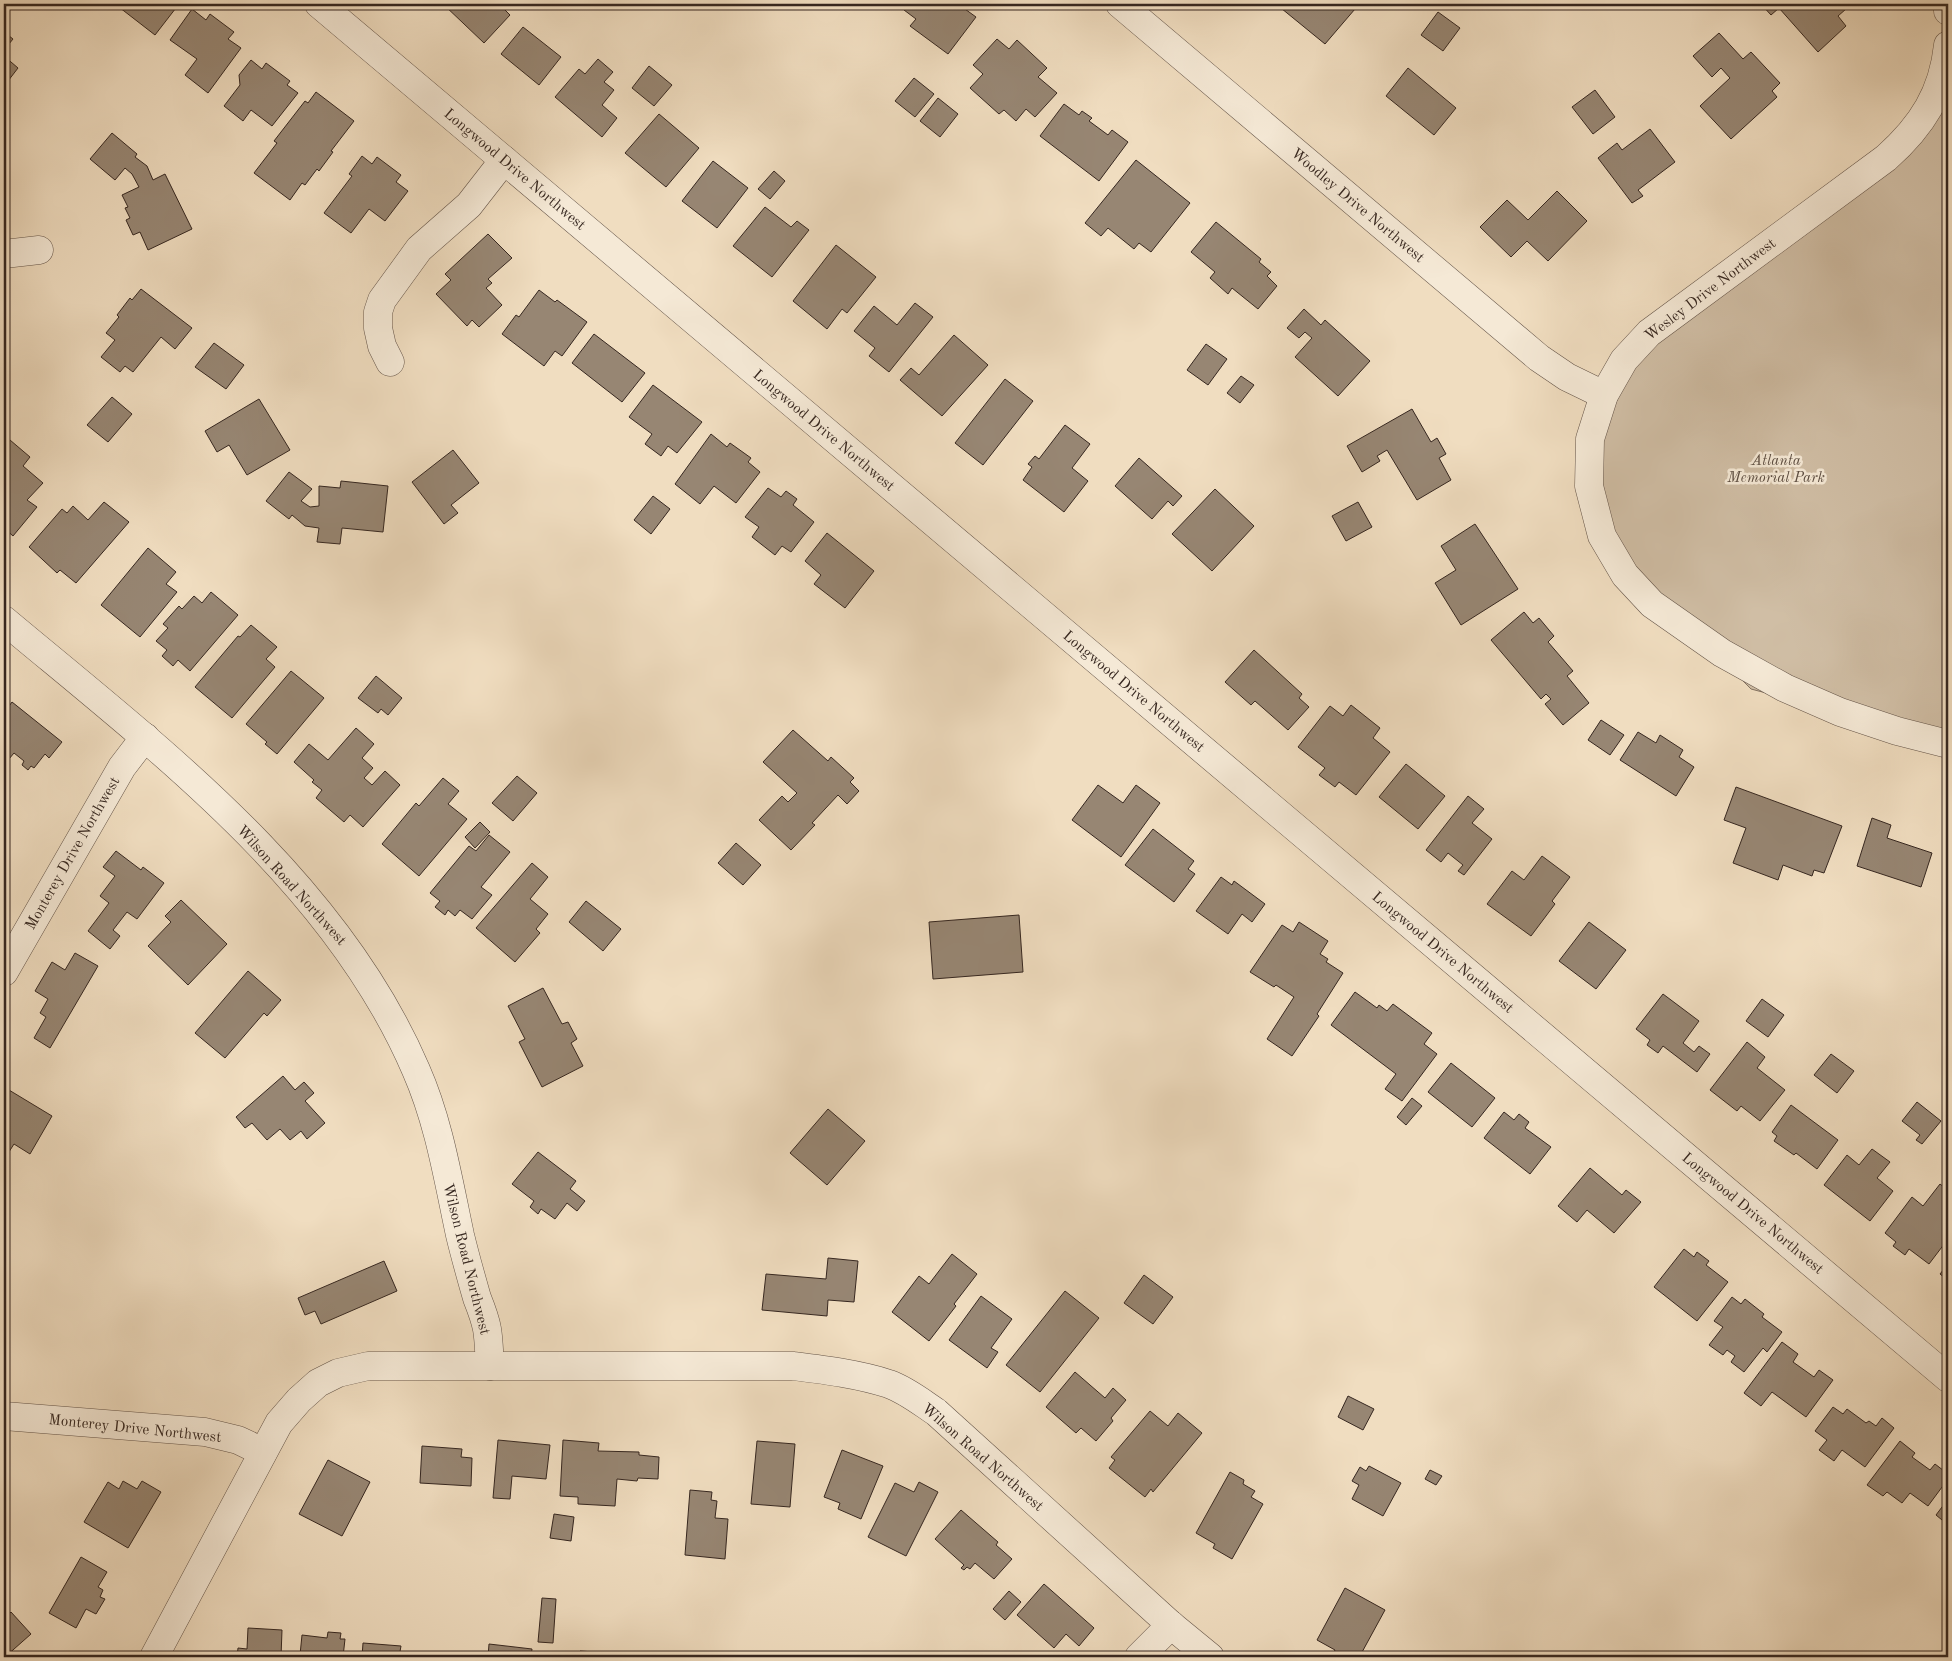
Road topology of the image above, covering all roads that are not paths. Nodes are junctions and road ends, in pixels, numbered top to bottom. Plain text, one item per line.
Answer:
1 (319, 4) edge
2 (1120, 4) edge
3 (1948, 4) edge
4 (1948, 11) edge
5 (1948, 45) edge
6 (504, 160) junction
7 (39, 250) dead end
8 (4, 254) edge
9 (390, 362) dead end
10 (1604, 395) junction
11 (4, 620) edge
12 (145, 738) junction
13 (1948, 744) edge
14 (4, 972) edge
15 (490, 1366) junction
16 (1948, 1378) edge
17 (4, 1416) edge
18 (263, 1452) junction
19 (1171, 1625) junction
20 (154, 1657) edge
21 (1139, 1657) edge
22 (1210, 1657) edge

1 - 6 street, Longwood Drive Northwest
2 - 10 street, Woodley Drive Northwest
3 - 4 street
5 - 10 street, Wesley Drive Northwest
6 - 9 street
6 - 16 street, Longwood Drive Northwest
7 - 8 street
10 - 13 street, Wesley Drive Northwest
11 - 12 street, Wilson Road Northwest
12 - 14 street, Monterey Drive Northwest
12 - 15 street, Wilson Road Northwest
15 - 18 street
15 - 19 street, Wilson Road Northwest
17 - 18 street, Monterey Drive Northwest
18 - 20 street
19 - 21 street
19 - 22 street, Wilson Road Northwest

